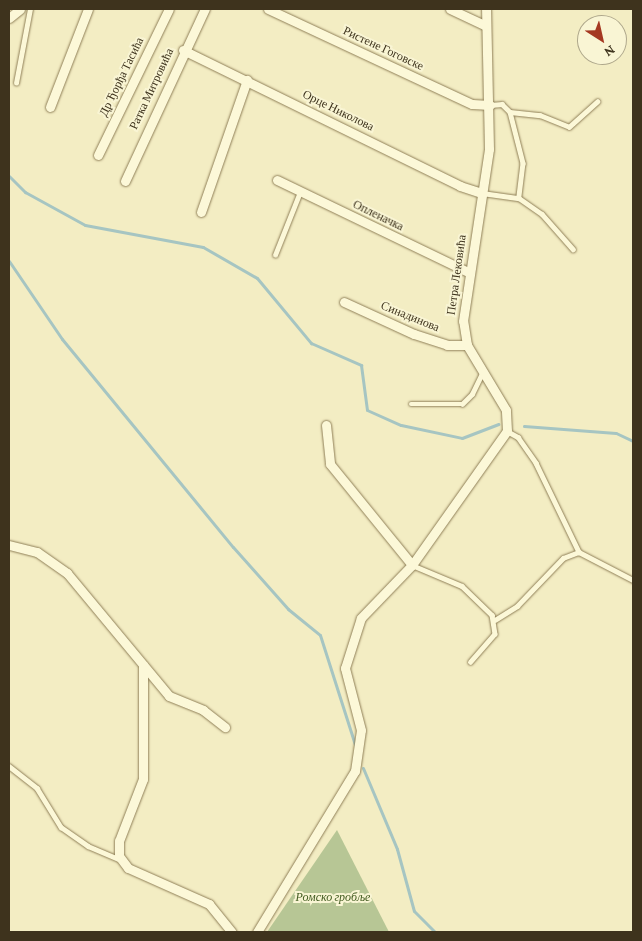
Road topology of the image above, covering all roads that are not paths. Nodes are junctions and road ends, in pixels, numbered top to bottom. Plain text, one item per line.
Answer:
1 (30, 9) edge
2 (88, 9) edge
3 (169, 9) edge
4 (205, 9) edge
5 (268, 9) edge
6 (450, 9) edge
7 (486, 9) edge
8 (484, 25) junction
9 (183, 50) junction
10 (248, 80) junction
11 (16, 83) dead end
12 (596, 102) dead end
13 (490, 105) junction
14 (50, 107) dead end
15 (510, 112) junction
16 (98, 155) dead end
17 (277, 180) dead end
18 (126, 181) dead end
19 (300, 192) junction
20 (482, 193) junction
21 (520, 198) junction
22 (202, 212) dead end
23 (573, 249) dead end
24 (275, 255) dead end
25 (468, 272) junction
26 (344, 302) dead end
27 (467, 345) junction
28 (482, 371) junction
29 (411, 404) dead end
30 (326, 425) dead end
31 (507, 431) junction
32 (9, 545) edge
33 (579, 552) junction
34 (412, 565) junction
35 (633, 580) edge
36 (495, 620) junction
37 (472, 662) dead end
38 (143, 665) junction
39 (225, 727) dead end
40 (9, 766) edge
41 (121, 860) junction
42 (232, 932) edge
43 (257, 932) edge

1 - 11 lane
2 - 14 street
3 - 16 street, Др Ђорђа Тасића
4 - 9 street, Ратка Митровића
5 - 13 street, Ристене Гоговске
6 - 8 street
7 - 8 street, Петра Лековића
8 - 13 street, Петра Лековића
9 - 10 street, Орце Николова
9 - 18 street, Ратка Митровића
10 - 20 street, Орце Николова
10 - 22 street
12 - 15 lane
13 - 15 lane
13 - 20 street, Петра Лековића
15 - 21 lane
17 - 19 street, Опленачка
19 - 24 lane
19 - 25 street, Опленачка
20 - 21 lane
20 - 25 street, Петра Лековића
21 - 23 lane
25 - 27 street, Петра Лековића
26 - 27 street, Синадинова
27 - 28 street, Петра Лековића
28 - 29 lane
28 - 31 street, Петра Лековића
30 - 34 street
31 - 33 lane
31 - 34 street
32 - 38 street
33 - 35 lane
33 - 36 lane
34 - 36 lane
34 - 43 street
36 - 37 lane
38 - 39 street
38 - 41 street
40 - 41 lane
41 - 42 street

